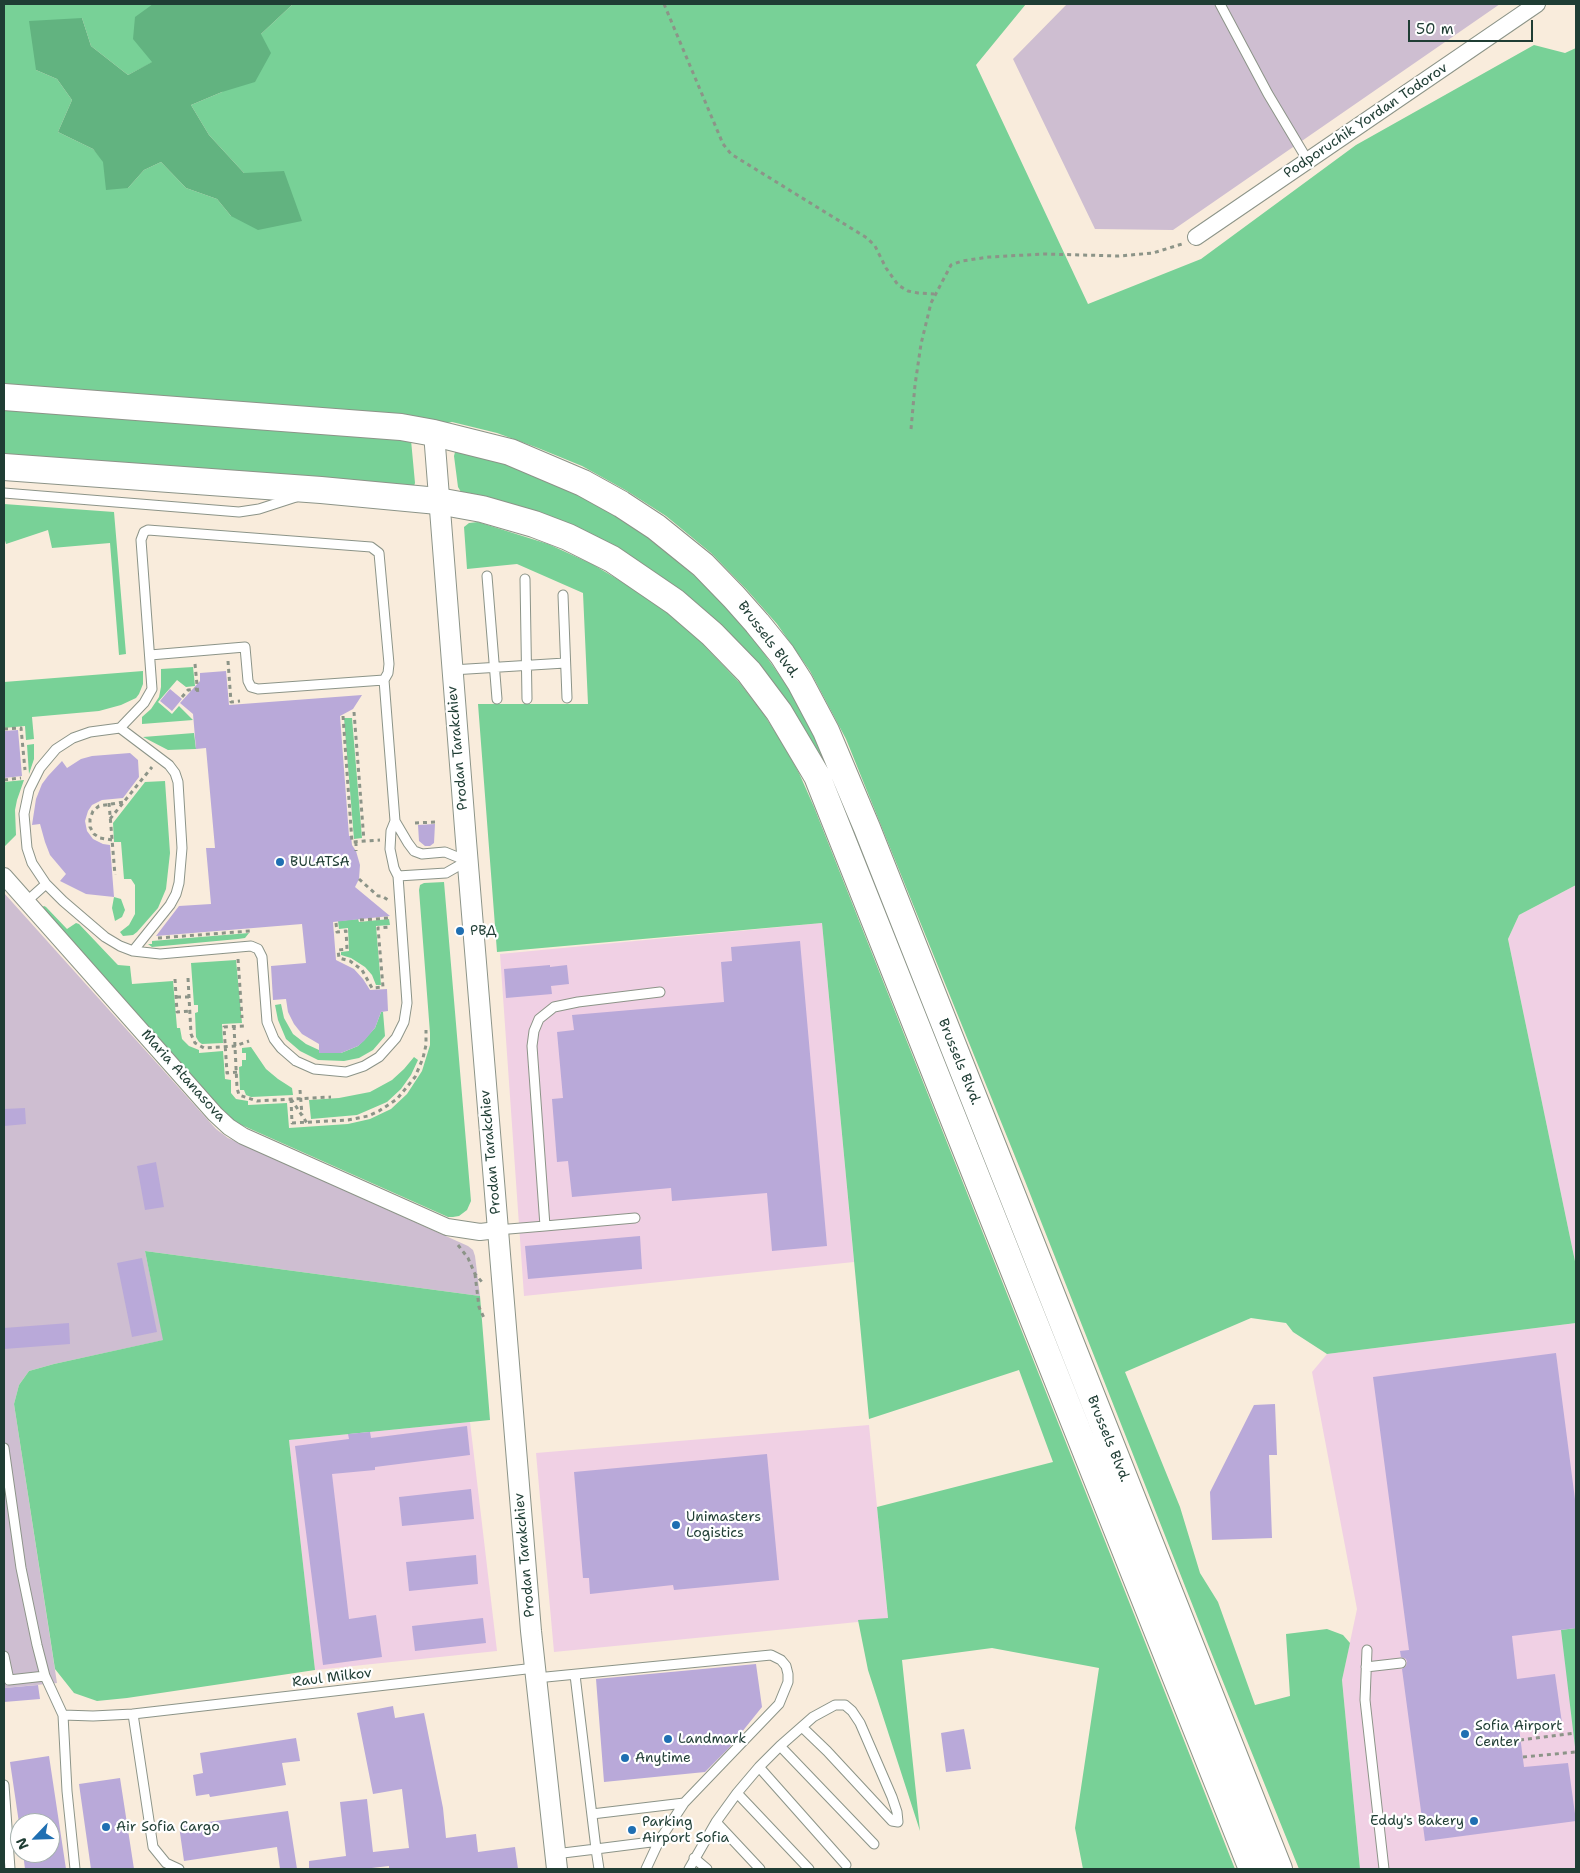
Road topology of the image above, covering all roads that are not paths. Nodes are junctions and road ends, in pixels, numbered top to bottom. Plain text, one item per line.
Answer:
1 (1220, 4) edge
2 (1529, 6) edge
3 (1308, 161) junction
4 (1196, 237) road end
5 (4, 397) edge
6 (434, 433) junction
7 (4, 466) edge
8 (322, 490) junction
9 (4, 493) edge
10 (438, 501) junction
11 (487, 576) dead end
12 (525, 579) dead end
13 (562, 595) dead end
14 (150, 655) junction
15 (565, 663) junction
16 (526, 665) junction
17 (494, 667) junction
18 (452, 670) junction
19 (384, 680) junction
20 (567, 698) dead end
21 (497, 699) dead end
22 (527, 699) dead end
23 (120, 728) junction
24 (395, 821) junction
25 (467, 861) junction
26 (4, 876) edge
27 (398, 876) junction
28 (46, 884) junction
29 (27, 902) junction
30 (133, 951) junction
31 (660, 992) dead end
32 (635, 1218) dead end
33 (545, 1226) junction
34 (497, 1230) junction
35 (4, 1448) edge
36 (1367, 1650) dead end
37 (4, 1656) edge
38 (1402, 1663) dead end
39 (1366, 1667) junction
40 (535, 1673) junction
41 (575, 1675) junction
42 (45, 1676) junction
43 (133, 1714) junction
44 (63, 1715) junction
45 (802, 1727) junction
46 (780, 1746) junction
47 (759, 1767) junction
48 (4, 1785) edge
49 (737, 1793) junction
50 (684, 1803) junction
51 (592, 1814) junction
52 (716, 1822) junction
53 (659, 1841) junction
54 (874, 1844) dead end
55 (596, 1849) junction
56 (694, 1858) junction
57 (556, 1862) edge
58 (846, 1865) dead end
59 (10, 1869) edge
60 (76, 1869) edge
61 (179, 1869) edge
62 (599, 1869) edge
63 (646, 1869) edge
64 (688, 1869) edge
65 (707, 1869) edge
66 (760, 1869) edge
67 (809, 1869) edge
68 (1252, 1869) edge
69 (1279, 1869) edge
70 (1384, 1869) edge

1 - 3 lane
2 - 3 street, Podporuchik Yordan Todorov
3 - 4 street, Podporuchik Yordan Todorov
5 - 6 main road, Brussels Blvd.
6 - 10 street, Prodan Tarakchiev
6 - 69 main road, Brussels Blvd.
7 - 8 main road, Brussels Blvd.
8 - 9 lane
8 - 10 main road, Brussels Blvd.
10 - 18 street, Prodan Tarakchiev
10 - 68 main road, Brussels Blvd.
11 - 17 lane
12 - 16 lane
13 - 15 lane
14 - 19 lane
14 - 19 lane
14 - 23 lane
15 - 16 lane
15 - 20 lane
16 - 17 lane
16 - 22 lane
17 - 18 lane
17 - 21 lane
18 - 25 street, Prodan Tarakchiev
19 - 24 lane
23 - 28 lane
23 - 30 lane
24 - 25 lane
24 - 27 lane
25 - 27 lane
25 - 34 street, Prodan Tarakchiev
26 - 29 street, Maria Atanasova
27 - 30 lane
28 - 29 lane
28 - 30 lane
29 - 34 street, Maria Atanasova
31 - 33 lane
32 - 33 lane
33 - 34 lane
34 - 40 street, Prodan Tarakchiev
35 - 42 lane
36 - 39 lane
37 - 42 lane
38 - 39 lane
39 - 70 lane
40 - 41 lane, Raul Milkov
40 - 43 lane, Raul Milkov
40 - 57 street, Prodan Tarakchiev
41 - 50 lane, Raul Milkov
41 - 51 lane
42 - 44 lane
43 - 44 lane, Raul Milkov
43 - 61 lane
44 - 60 lane
45 - 45 lane
45 - 46 lane
46 - 47 lane
46 - 54 lane
47 - 49 lane
47 - 58 lane
48 - 59 lane
49 - 52 lane
49 - 67 lane
50 - 51 lane
50 - 53 lane, Raul Milkov
51 - 55 lane
52 - 56 lane
52 - 66 lane
53 - 55 lane
53 - 63 lane, Raul Milkov
55 - 57 lane
55 - 62 lane
56 - 64 lane
56 - 65 lane

